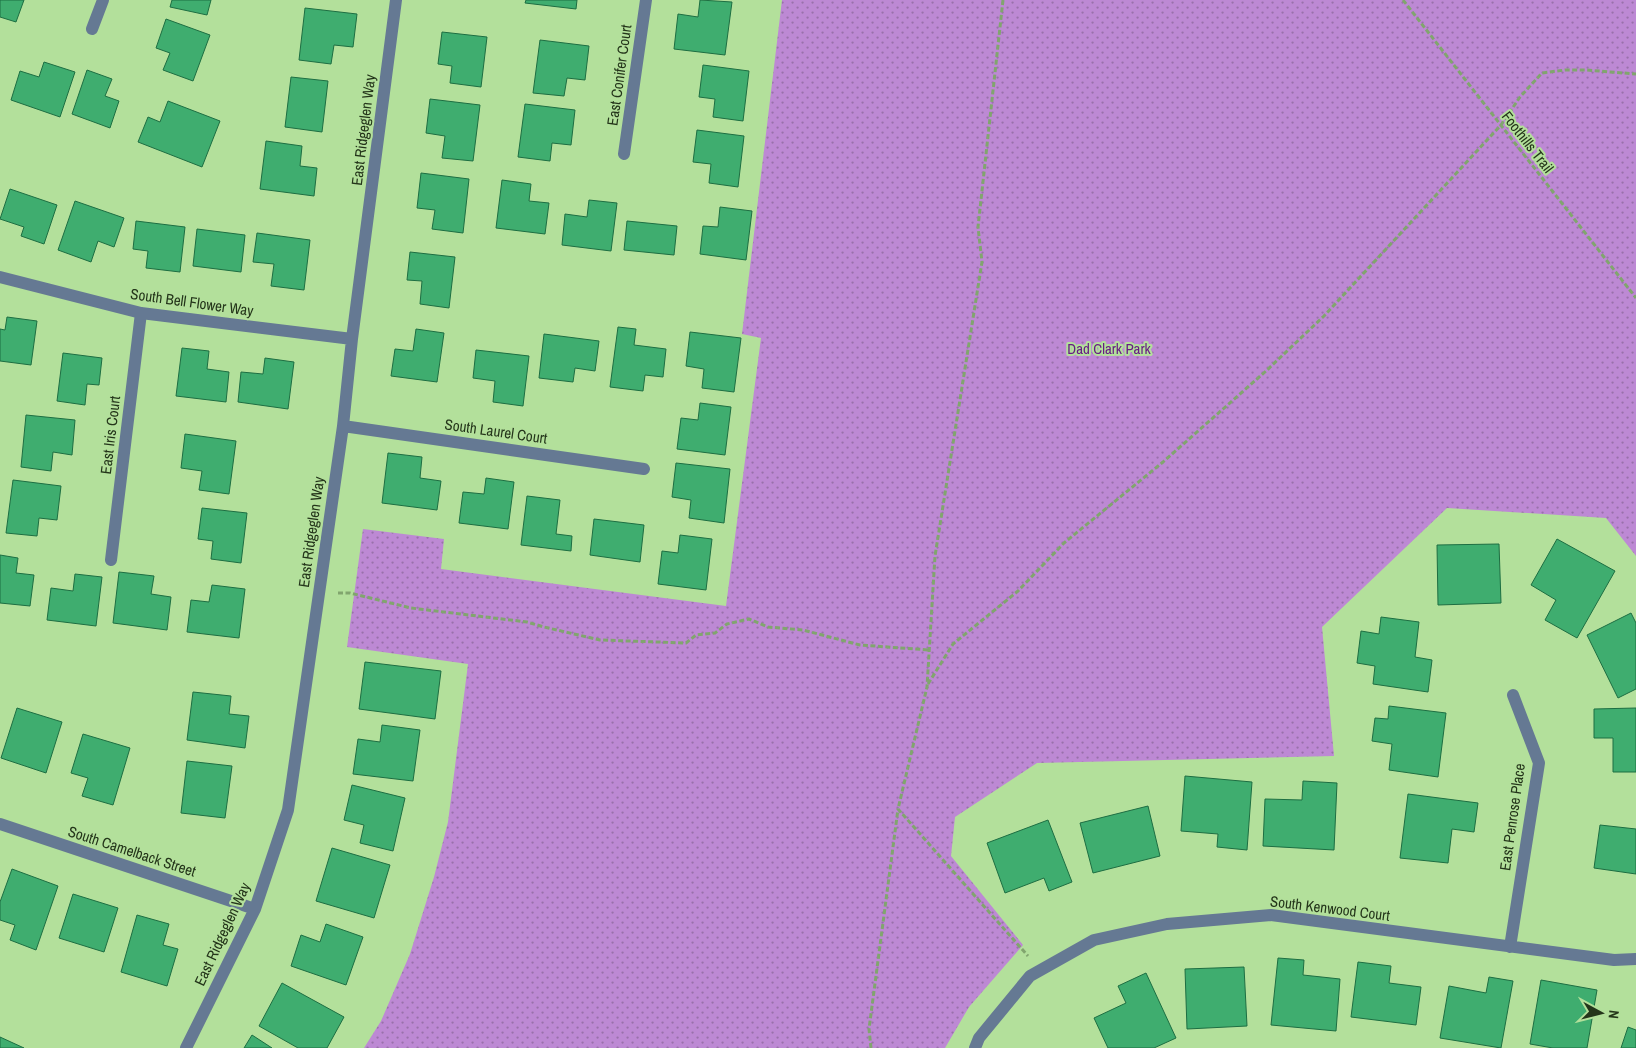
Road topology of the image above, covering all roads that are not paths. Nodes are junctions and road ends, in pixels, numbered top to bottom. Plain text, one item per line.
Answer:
1 (104, 0) edge
2 (396, 0) edge
3 (646, 0) edge
4 (92, 29) dead end
5 (624, 154) dead end
6 (0, 277) edge
7 (141, 313) junction
8 (352, 339) junction
9 (343, 426) junction
10 (644, 469) dead end
11 (111, 560) dead end
12 (1513, 694) dead end
13 (0, 824) edge
14 (255, 909) junction
15 (1510, 947) junction
16 (1636, 959) edge
17 (186, 1048) edge
18 (975, 1048) edge

1 - 4 street
2 - 8 street, East Ridgeglen Way
3 - 5 street, East Conifer Court
6 - 7 street, South Bell Flower Way
7 - 8 street, South Bell Flower Way
7 - 11 street, East Iris Court
8 - 9 street, East Ridgeglen Way
9 - 10 street, South Laurel Court
9 - 14 street, East Ridgeglen Way
12 - 15 street, East Penrose Place
13 - 14 street, South Camelback Street
14 - 17 street, East Ridgeglen Way
15 - 16 street, South Kenwood Court
15 - 18 street, South Kenwood Court

